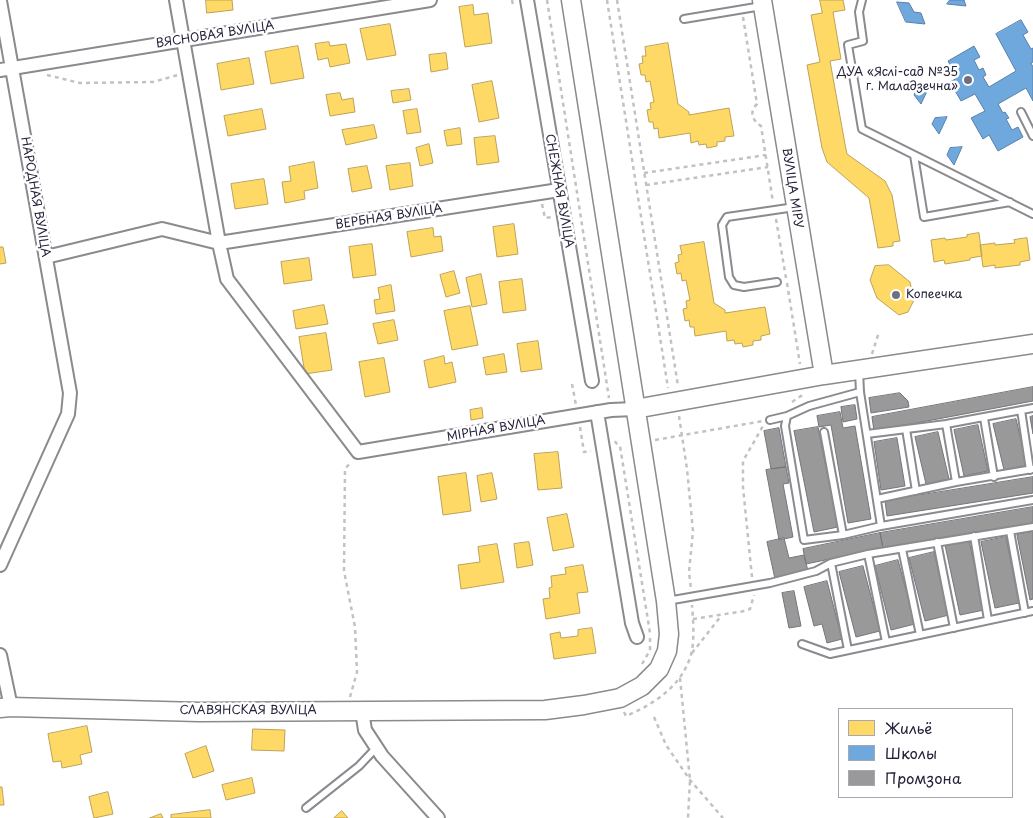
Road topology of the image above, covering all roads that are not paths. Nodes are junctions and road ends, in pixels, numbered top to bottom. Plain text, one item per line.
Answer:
1 (176, 0) edge
2 (430, 0) edge
3 (527, 0) edge
4 (571, 0) edge
5 (862, 0) edge
6 (0, 1) edge
7 (763, 3) edge
8 (684, 19) dead end
9 (184, 41) junction
10 (6, 69) edge
11 (1021, 112) dead end
12 (1033, 136) edge
13 (914, 155) junction
14 (558, 190) junction
15 (1010, 202) junction
16 (795, 207) junction
17 (1033, 214) edge
18 (219, 243) junction
19 (46, 257) junction
20 (777, 282) dead end
21 (1033, 344) edge
22 (863, 369) junction
23 (824, 375) junction
24 (592, 381) dead end
25 (860, 392) junction
26 (1033, 408) edge
27 (635, 409) junction
28 (1021, 410) junction
29 (597, 412) junction
30 (787, 416) junction
31 (984, 418) junction
32 (770, 420) road end
33 (946, 424) junction
34 (906, 429) junction
35 (824, 432) dead end
36 (866, 434) junction
37 (1032, 469) edge
38 (994, 476) junction
39 (956, 482) junction
40 (916, 491) junction
41 (877, 499) junction
42 (1033, 500) edge
43 (881, 526) junction
44 (1033, 528) edge
45 (1010, 531) junction
46 (843, 535) junction
47 (974, 536) junction
48 (937, 542) junction
49 (902, 549) junction
50 (868, 554) junction
51 (831, 563) junction
52 (0, 565) edge
53 (666, 601) junction
54 (1033, 611) edge
55 (1025, 613) junction
56 (988, 620) junction
57 (954, 628) junction
58 (920, 635) junction
59 (636, 637) dead end
60 (886, 642) junction
61 (802, 644) dead end
62 (848, 650) junction
63 (0, 655) edge
64 (5, 707) edge
65 (354, 711) junction
66 (377, 747) junction
67 (306, 808) dead end
68 (438, 818) edge

1 - 9 street
2 - 9 street, ВЯСНОВАЯ ВУЛІЦА
3 - 14 street, СНЕЖНАЯ ВУЛІЦА
4 - 27 street, СЛАВЯНСКАЯ ВУЛІЦА
5 - 13 lane
6 - 10 street, НАРОДНАЯ ВУЛІЦА
7 - 8 lane
7 - 16 street, ВУЛІЦА МІРУ
9 - 10 street, ВЯСНОВАЯ ВУЛІЦА
9 - 18 street
10 - 19 street, НАРОДНАЯ ВУЛІЦА
11 - 12 lane
13 - 15 lane
13 - 15 lane
14 - 18 street, ВЕРБНАЯ ВУЛІЦА
14 - 24 street, СНЕЖНАЯ ВУЛІЦА
15 - 17 lane
16 - 20 lane
16 - 23 street, ВУЛІЦА МІРУ
18 - 19 street
18 - 29 street, МІРНАЯ ВУЛІЦА
19 - 52 street, НАРОДНАЯ ВУЛІЦА
21 - 22 street
22 - 23 street
22 - 25 lane
23 - 27 street
25 - 30 lane
25 - 36 lane
26 - 28 lane
27 - 29 street, МІРНАЯ ВУЛІЦА
27 - 53 street, СЛАВЯНСКАЯ ВУЛІЦА
28 - 31 lane
28 - 37 lane
29 - 59 street
30 - 32 lane
30 - 46 lane
31 - 33 lane
31 - 38 lane
33 - 34 lane
33 - 39 lane
34 - 36 lane
34 - 40 lane
35 - 46 lane
36 - 41 lane
37 - 38 lane
38 - 39 lane
39 - 40 lane
40 - 41 lane
41 - 43 lane
42 - 43 lane
43 - 46 lane
44 - 45 lane
45 - 47 lane
45 - 55 lane
47 - 48 lane
47 - 56 lane
48 - 49 lane
48 - 57 lane
49 - 50 lane
49 - 58 lane
50 - 51 lane
50 - 60 lane
51 - 53 lane
51 - 62 lane
53 - 65 street, СЛАВЯНСКАЯ ВУЛІЦА
54 - 55 lane
55 - 56 lane
56 - 57 lane
57 - 58 lane
58 - 60 lane
60 - 62 lane
61 - 62 lane
63 - 64 street
64 - 65 street, СЛАВЯНСКАЯ ВУЛІЦА
65 - 66 street
66 - 67 lane
66 - 68 street

